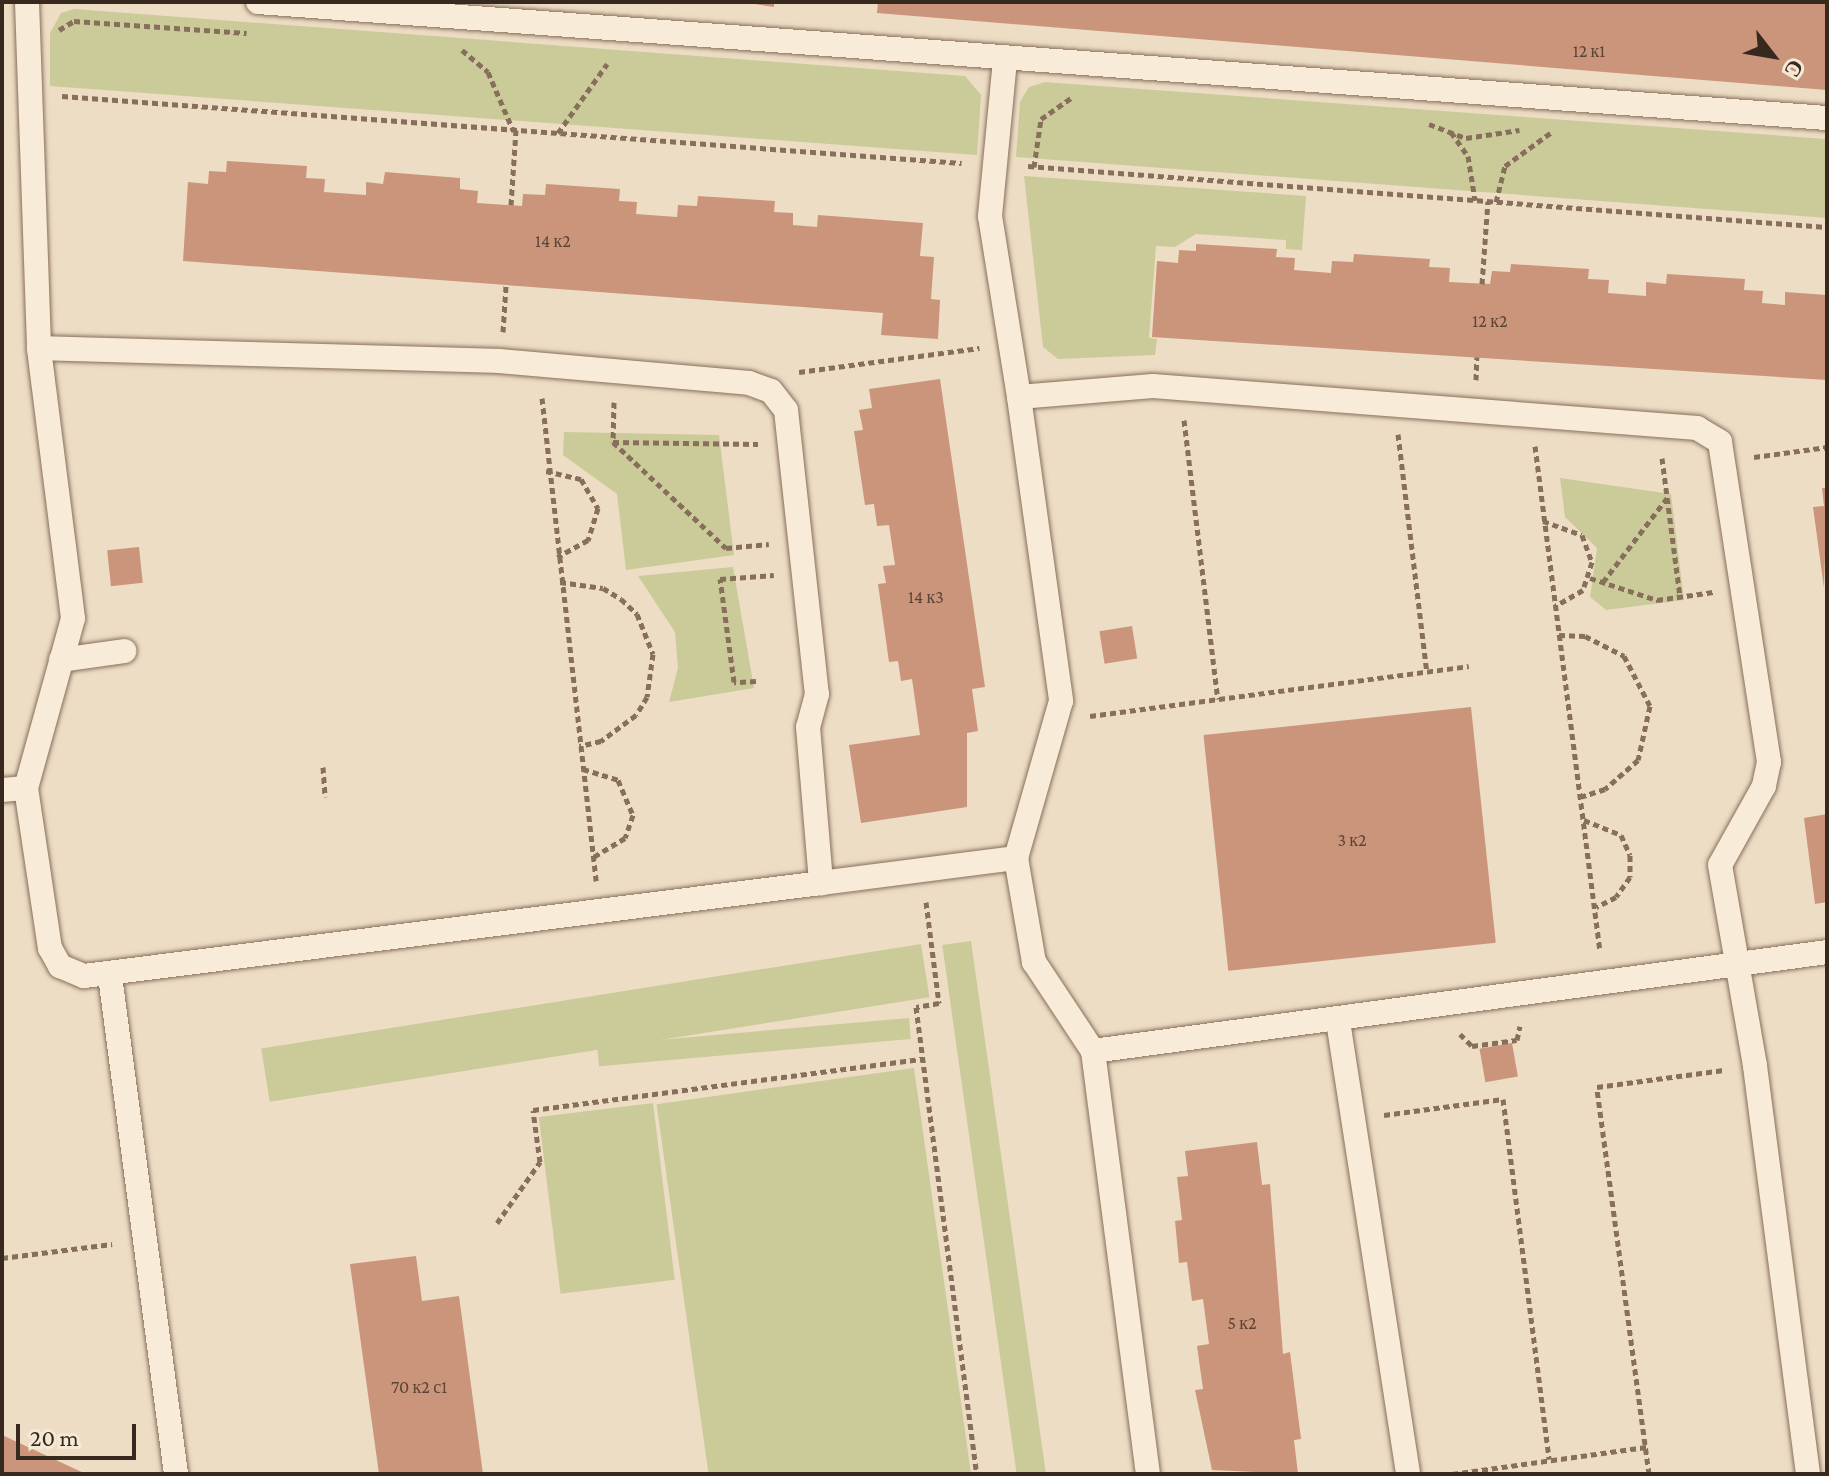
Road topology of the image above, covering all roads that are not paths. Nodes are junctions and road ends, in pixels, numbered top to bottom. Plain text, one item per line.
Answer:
1 (27, 2) edge
2 (258, 2) edge
3 (1005, 60) junction
4 (1827, 118) edge
5 (39, 348) junction
6 (1019, 397) junction
7 (124, 651) dead end
8 (61, 660) junction
9 (14, 789) edge
10 (1016, 858) junction
11 (821, 883) junction
12 (1827, 952) edge
13 (1739, 962) junction
14 (110, 976) junction
15 (1338, 1021) junction
16 (1093, 1051) junction
17 (176, 1474) edge
18 (1148, 1474) edge
19 (1408, 1474) edge
20 (1808, 1474) edge

1 - 5 lane
2 - 3 lane
3 - 4 lane
3 - 6 lane
5 - 8 lane
5 - 11 lane
6 - 10 lane
6 - 13 lane
7 - 8 lane
8 - 9 lane
9 - 14 lane
10 - 11 lane
10 - 16 lane
11 - 14 lane
12 - 13 lane
13 - 15 lane
13 - 20 lane
14 - 17 lane
15 - 16 lane
15 - 19 lane
16 - 18 lane

